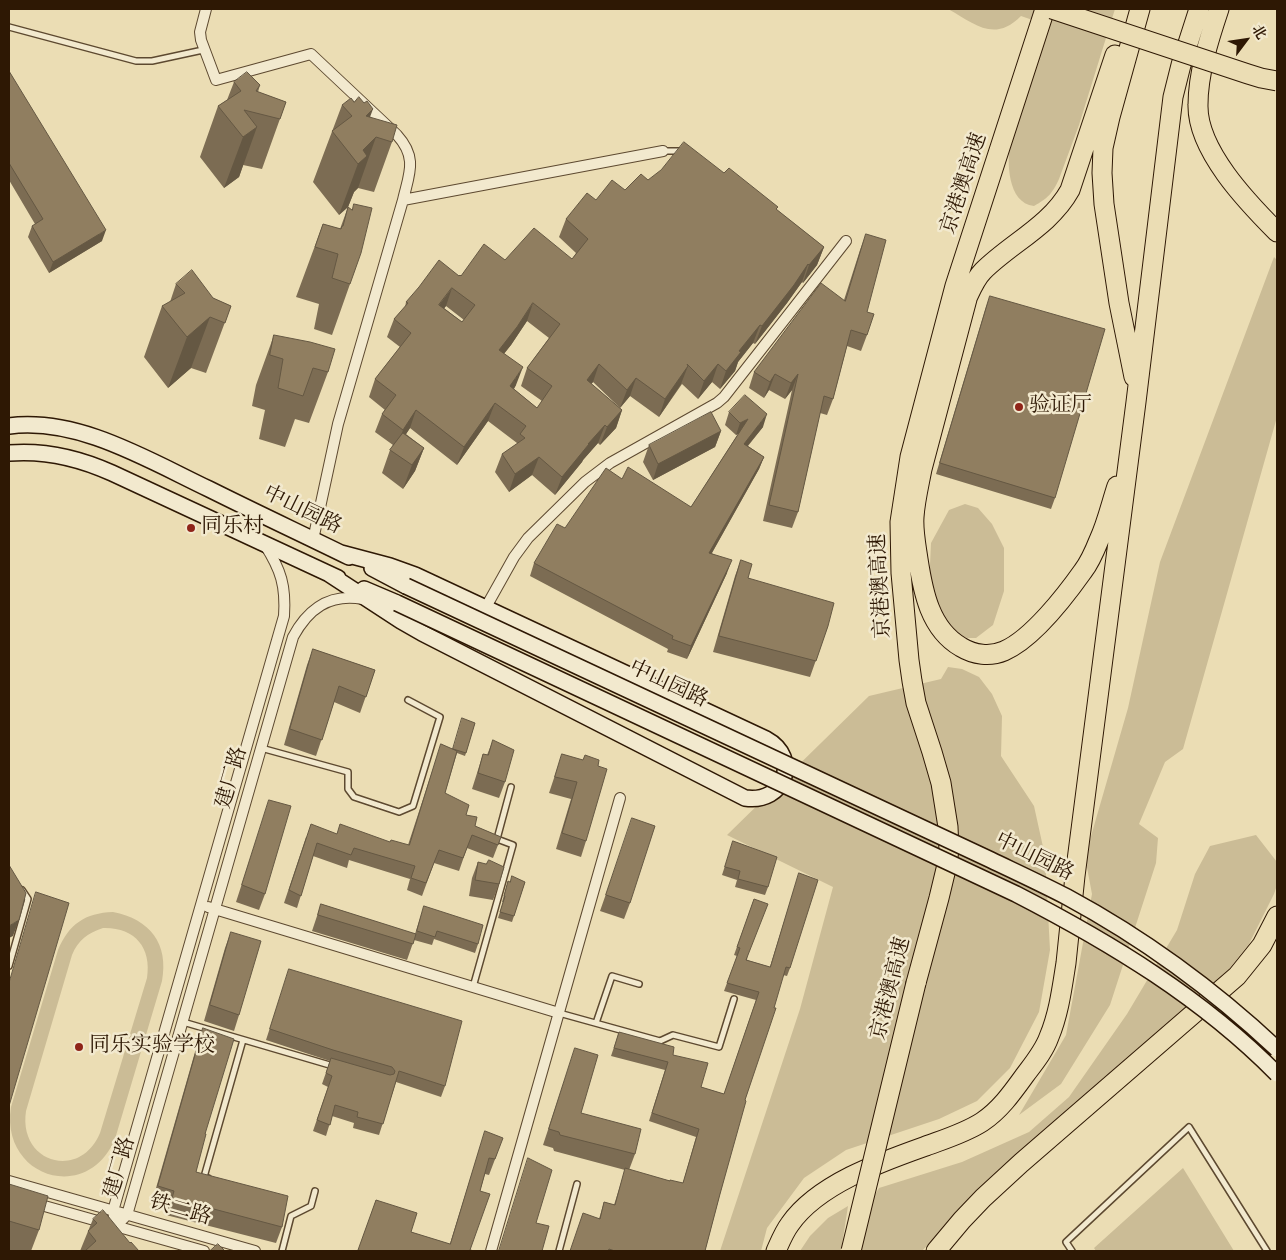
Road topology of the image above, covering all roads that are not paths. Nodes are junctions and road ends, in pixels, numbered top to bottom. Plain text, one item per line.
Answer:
1 (206, 9) edge
2 (1045, 9) edge
3 (1052, 9) edge
4 (1130, 9) edge
5 (1140, 9) edge
6 (1199, 9) edge
7 (1219, 9) edge
8 (9, 27) edge
9 (204, 50) junction
10 (1277, 82) edge
11 (663, 151) joint
12 (690, 153) edge
13 (403, 200) junction
14 (1277, 232) edge
15 (846, 241) dead end
16 (967, 299) junction
17 (939, 346) junction
18 (1136, 402) junction
19 (9, 426) edge
20 (1132, 432) junction
21 (9, 453) edge
22 (313, 540) junction
23 (265, 545) junction
24 (341, 554) junction
25 (329, 574) junction
26 (368, 600) junction
27 (486, 607) junction
28 (408, 700) dead end
29 (261, 748) junction
30 (511, 787) edge
31 (620, 798) dead end
32 (18, 884) edge
33 (201, 905) junction
34 (214, 909) junction
35 (1277, 916) edge
36 (9, 966) edge
37 (640, 984) dead end
38 (473, 988) junction
39 (734, 999) dead end
40 (559, 1013) junction
41 (182, 1021) junction
42 (596, 1023) junction
43 (243, 1040) junction
44 (1277, 1049) edge
45 (342, 1069) edge
46 (1277, 1074) edge
47 (213, 1179) edge
48 (9, 1181) edge
49 (578, 1184) dead end
50 (315, 1191) dead end
51 (9, 1196) edge
52 (113, 1211) junction
53 (127, 1215) junction
54 (116, 1226) junction
55 (204, 1251) edge
56 (255, 1251) edge
57 (282, 1251) edge
58 (492, 1251) edge
59 (559, 1251) edge
60 (776, 1251) edge
61 (851, 1251) edge
62 (936, 1251) edge
63 (1072, 1251) edge
64 (1267, 1251) edge

1 - 9 street
2 - 17 highway, 京港澳高速
3 - 10 highway, bridge
4 - 16 highway
5 - 18 highway
6 - 18 highway
7 - 14 highway
8 - 9 lane
9 - 13 street
11 - 12 lane
11 - 13 street
13 - 22 street
15 - 27 street
16 - 17 highway
16 - 20 highway
17 - 61 highway, 京港澳高速, bridge
18 - 20 highway
19 - 22 main road, 中山园路
20 - 60 highway
21 - 23 main road, 中山园路
22 - 24 main road, 中山园路
23 - 25 main road, 中山园路
23 - 33 street, 建厂路
24 - 27 main road
24 - 44 main road, 中山园路, bridge
25 - 26 main road
25 - 46 main road, 中山园路, bridge
26 - 27 main road
26 - 29 street, 建厂路
28 - 29 lane
29 - 34 street, 建厂路
30 - 38 lane
31 - 40 street
32 - 36 lane
33 - 34 street
33 - 52 street, 建厂路
34 - 38 street
34 - 41 street, 建厂路
35 - 62 highway
37 - 42 lane
38 - 40 street
39 - 42 lane
40 - 42 lane
40 - 58 street
41 - 43 lane
41 - 53 street, 建厂路
43 - 45 lane
43 - 47 lane
48 - 52 street, 铁二路
49 - 59 lane
50 - 57 lane
51 - 54 street, 铁二路
52 - 53 street, 铁二路
52 - 54 street, 建厂路
53 - 54 street, 建厂路
53 - 56 street, 铁二路
54 - 55 street, 铁二路
63 - 64 lane

